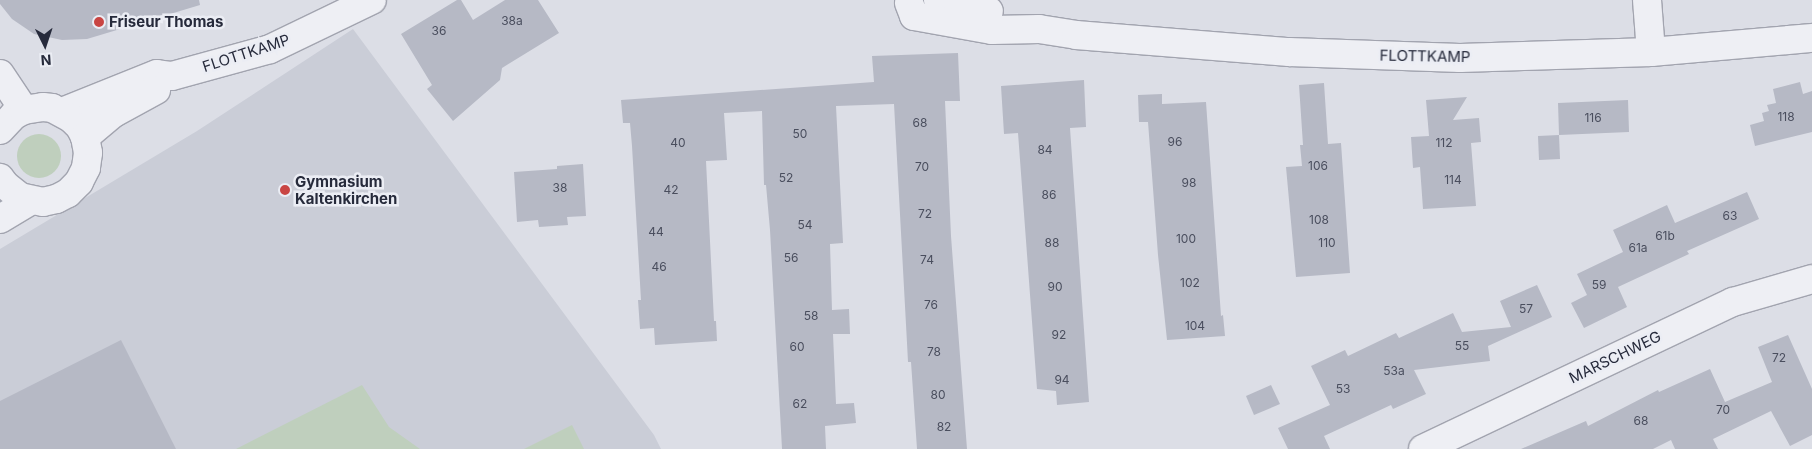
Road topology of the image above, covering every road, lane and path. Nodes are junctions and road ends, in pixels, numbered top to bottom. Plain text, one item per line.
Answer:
1 (372, 0) edge
2 (938, 0) edge
3 (1647, 0) edge
4 (906, 1) edge
5 (1039, 29) junction
6 (1812, 38) edge
7 (1651, 52) junction
8 (0, 74) edge
9 (172, 76) junction
10 (24, 110) junction
11 (62, 112) junction
12 (0, 130) edge
13 (85, 137) junction
14 (0, 178) edge
15 (30, 201) junction
16 (0, 219) edge
17 (1812, 279) edge
18 (1423, 449) edge

1 - 9 street, FLOTTKAMP
2 - 5 street, FLOTTKAMP
3 - 7 street
4 - 5 street, FLOTTKAMP
5 - 7 street, FLOTTKAMP
6 - 7 street, FLOTTKAMP
8 - 10 street
9 - 11 street, FLOTTKAMP
9 - 13 street, FLOTTKAMP
10 - 11 street
10 - 12 street
11 - 13 street
13 - 15 street
14 - 15 street
15 - 16 street
17 - 18 street, MARSCHWEG

